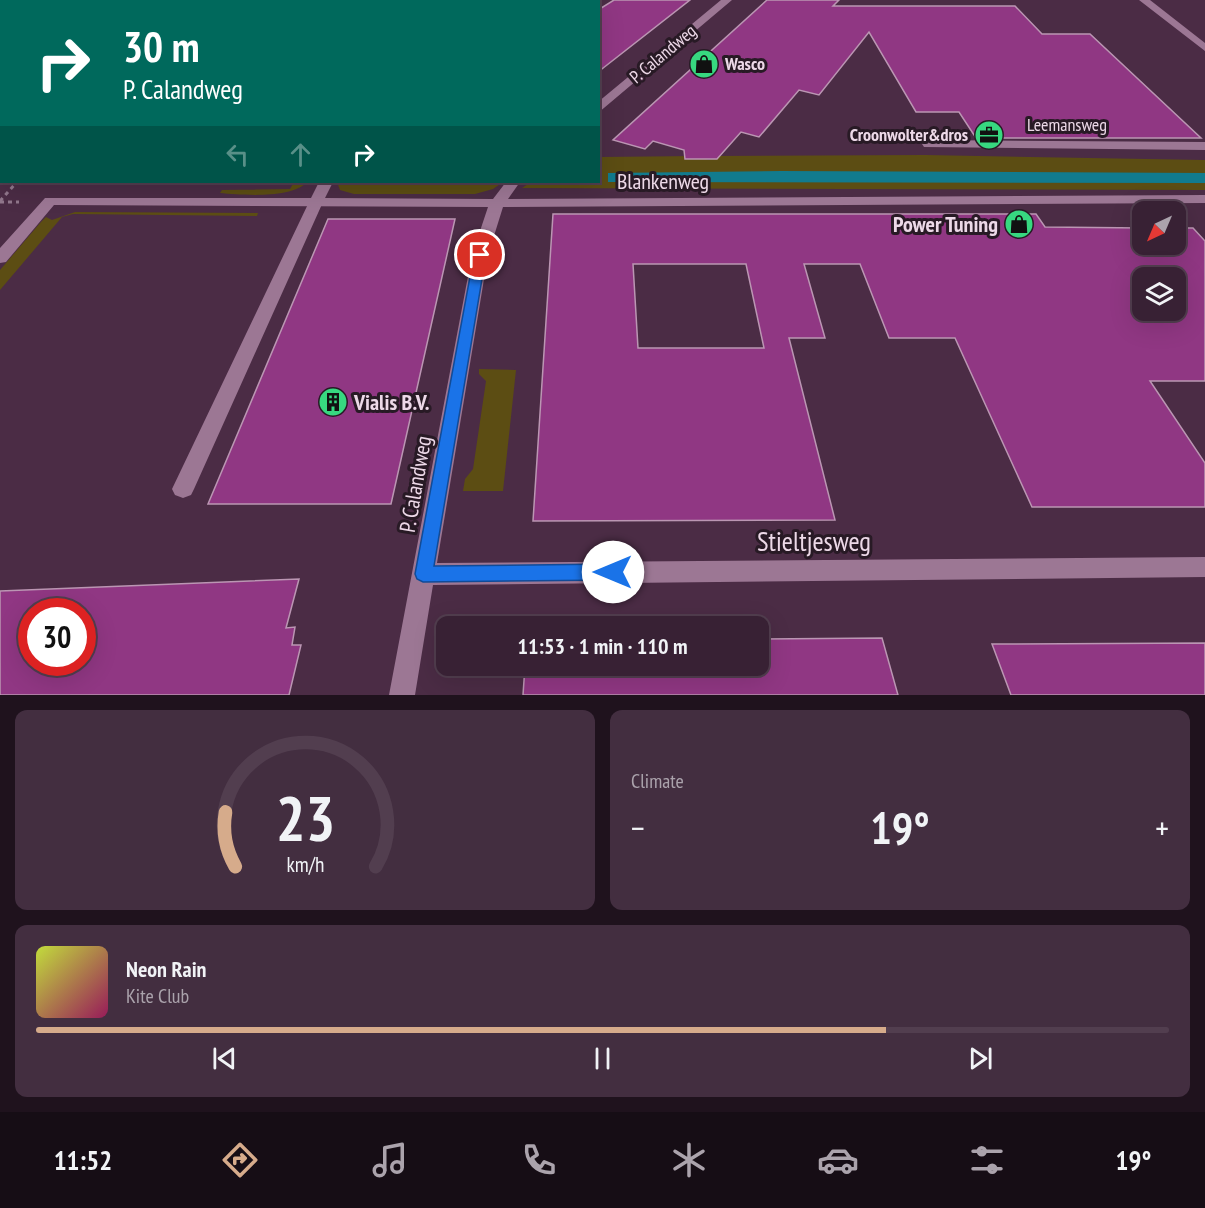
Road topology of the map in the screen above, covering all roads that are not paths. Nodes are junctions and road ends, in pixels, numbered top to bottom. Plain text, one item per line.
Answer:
1 (727, 0) edge
2 (1144, 0) edge
3 (1205, 48) edge
4 (600, 107) edge
5 (929, 144) dead end
6 (1205, 146) edge
7 (326, 183) edge
8 (512, 183) edge
9 (1205, 199) edge
10 (316, 202) junction
11 (497, 203) junction
12 (0, 258) edge
13 (183, 489) dead end
14 (1205, 567) edge
15 (423, 574) junction
16 (402, 695) edge

1 - 4 street, P. Calandweg
2 - 3 street
5 - 6 street, Leemansweg
7 - 10 street
8 - 11 street, P. Calandweg
9 - 11 street, Blankenweg
10 - 11 street, Blankenweg
10 - 12 street, Blankenweg
10 - 13 street
11 - 15 street, P. Calandweg
14 - 15 street, Stieltjesweg
15 - 16 street, P. Calandweg

